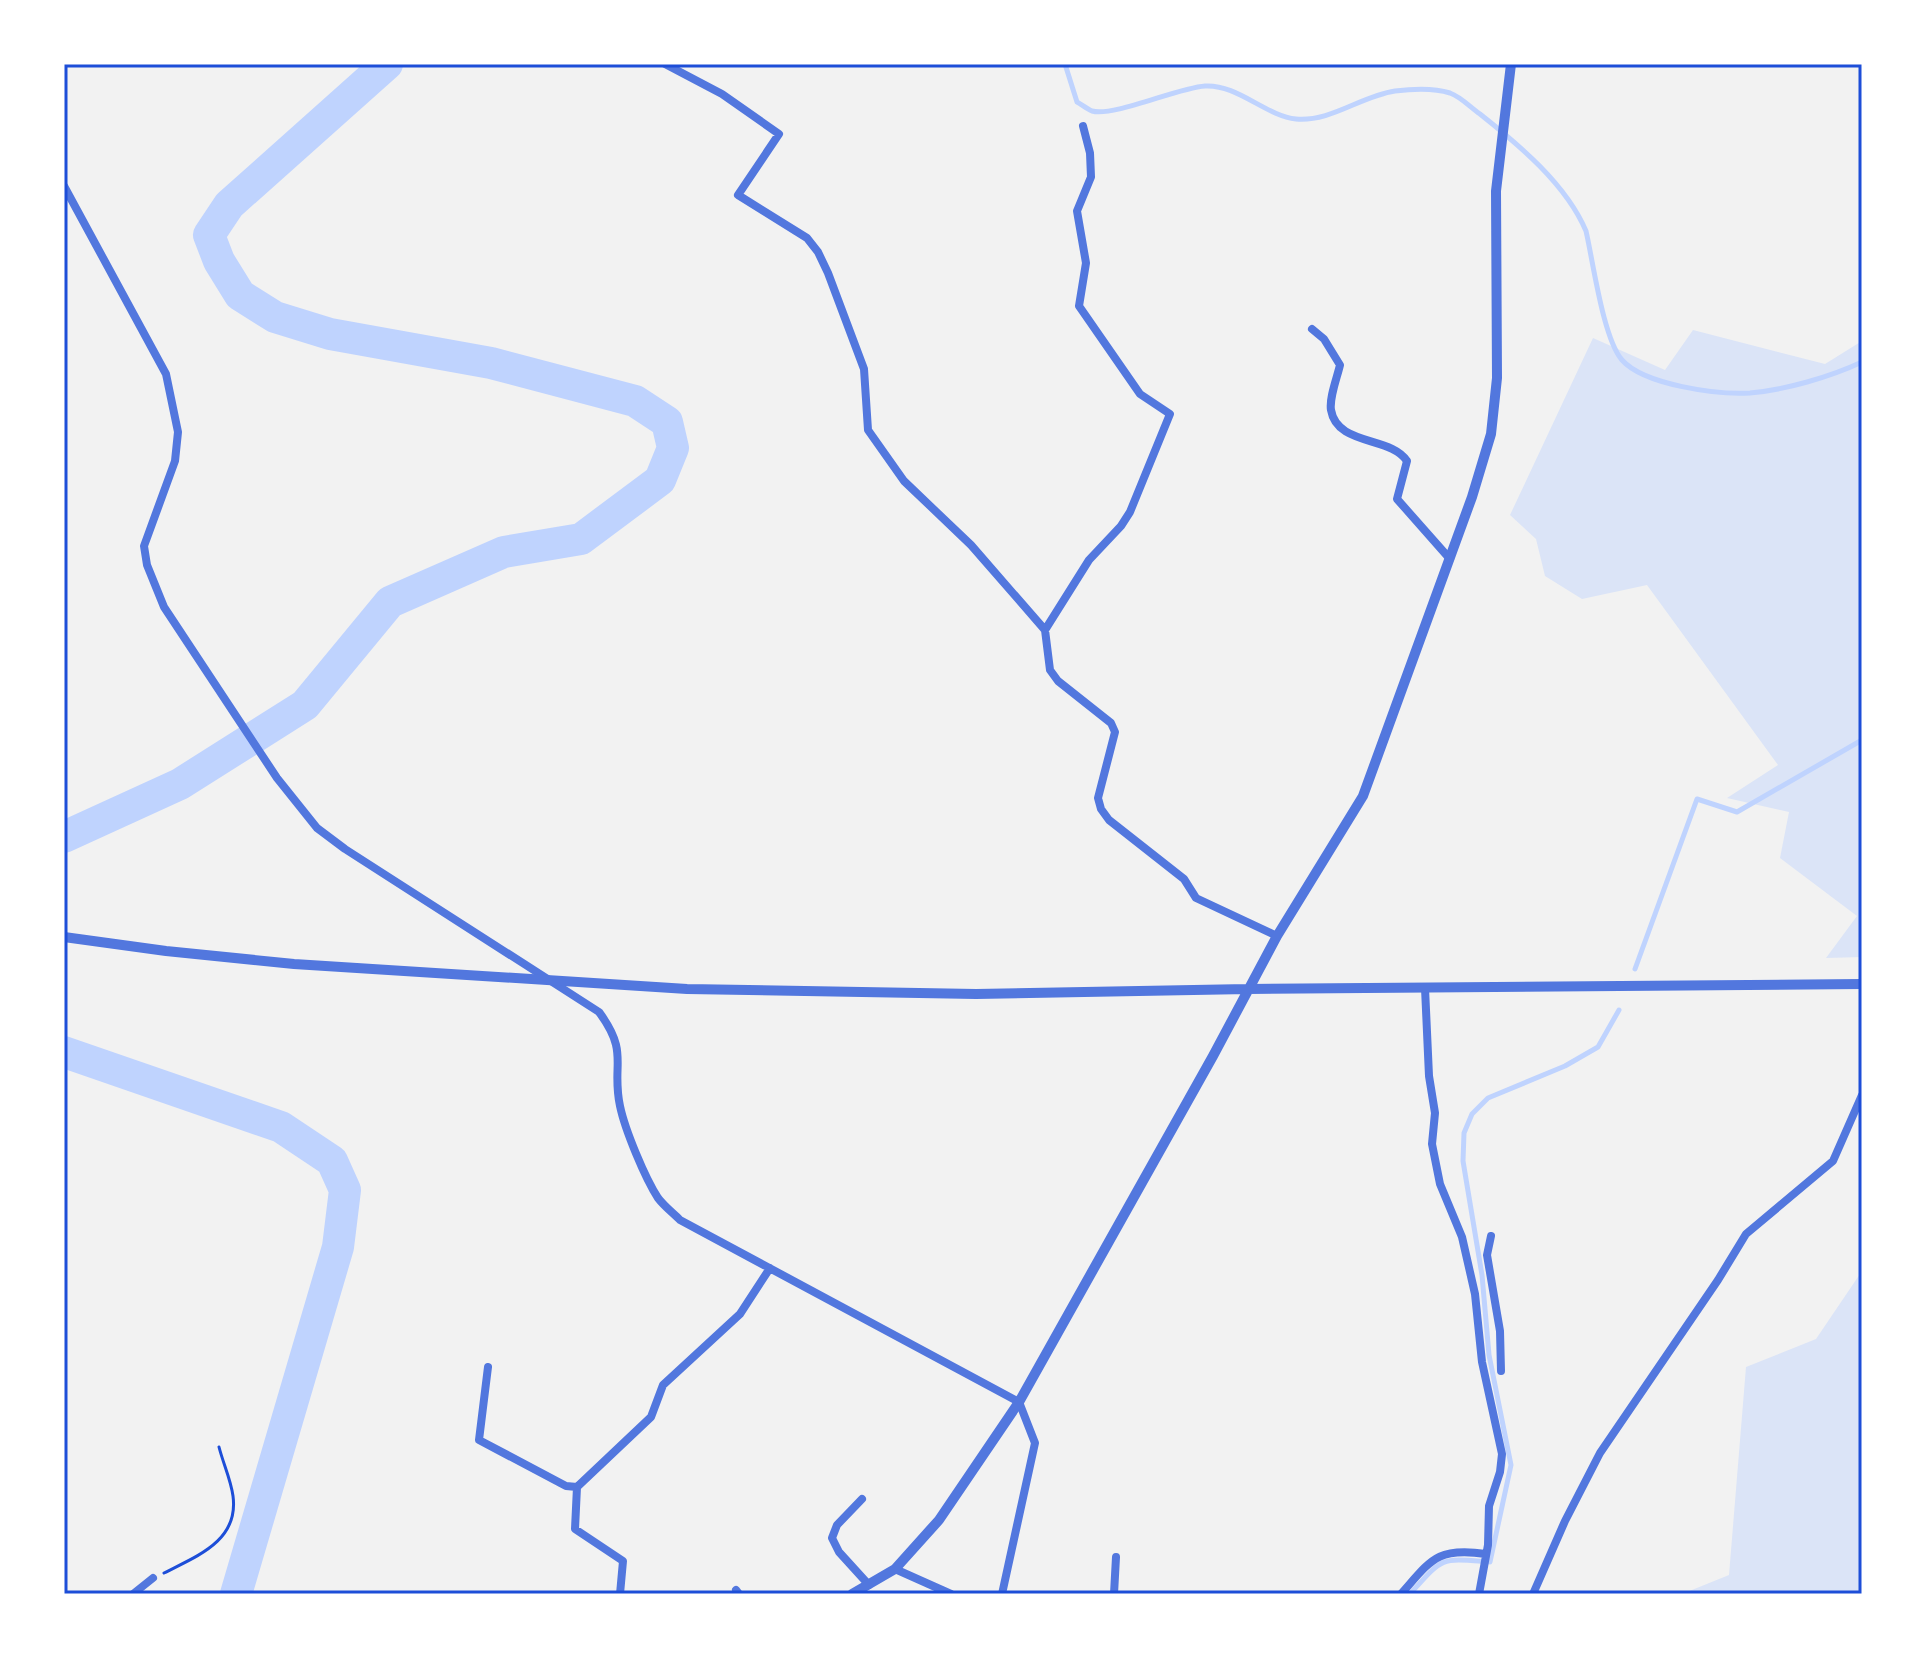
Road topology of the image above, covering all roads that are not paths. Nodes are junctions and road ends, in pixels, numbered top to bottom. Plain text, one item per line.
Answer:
1 (665, 64) edge
2 (1511, 64) edge
3 (1083, 126) dead end
4 (64, 186) edge
5 (1312, 329) dead end
6 (1450, 559) junction
7 (1045, 630) junction
8 (1277, 936) junction
9 (64, 937) edge
10 (1862, 984) edge
11 (1425, 988) junction
12 (1248, 989) junction
13 (1862, 1095) edge
14 (1491, 1236) dead end
15 (770, 1268) junction
16 (1499, 1343) junction
17 (1480, 1345) junction
18 (488, 1367) dead end
19 (1501, 1371) dead end
20 (1019, 1402) junction
21 (577, 1487) junction
22 (862, 1499) dead end
23 (1486, 1554) junction
24 (1116, 1557) dead end
25 (895, 1569) junction
26 (153, 1578) road end
27 (869, 1585) junction
28 (133, 1594) edge
29 (620, 1594) edge
30 (852, 1594) edge
31 (951, 1594) edge
32 (1002, 1594) edge
33 (1114, 1594) edge
34 (1401, 1594) edge
35 (1479, 1594) edge
36 (1533, 1594) edge

1 - 7 street
2 - 6 street
3 - 7 street
4 - 15 street
5 - 6 street
6 - 8 street
7 - 8 street
8 - 12 street
9 - 12 street
10 - 11 street
11 - 12 street
11 - 17 street
12 - 20 street
13 - 36 street
14 - 16 street
15 - 20 street
15 - 21 street
16 - 17 street
16 - 19 street
17 - 23 street
18 - 21 street
20 - 25 street
20 - 32 street
21 - 29 street
22 - 27 street
23 - 34 street
23 - 35 street
24 - 33 street
25 - 27 street
25 - 31 street
26 - 28 street
27 - 30 street

